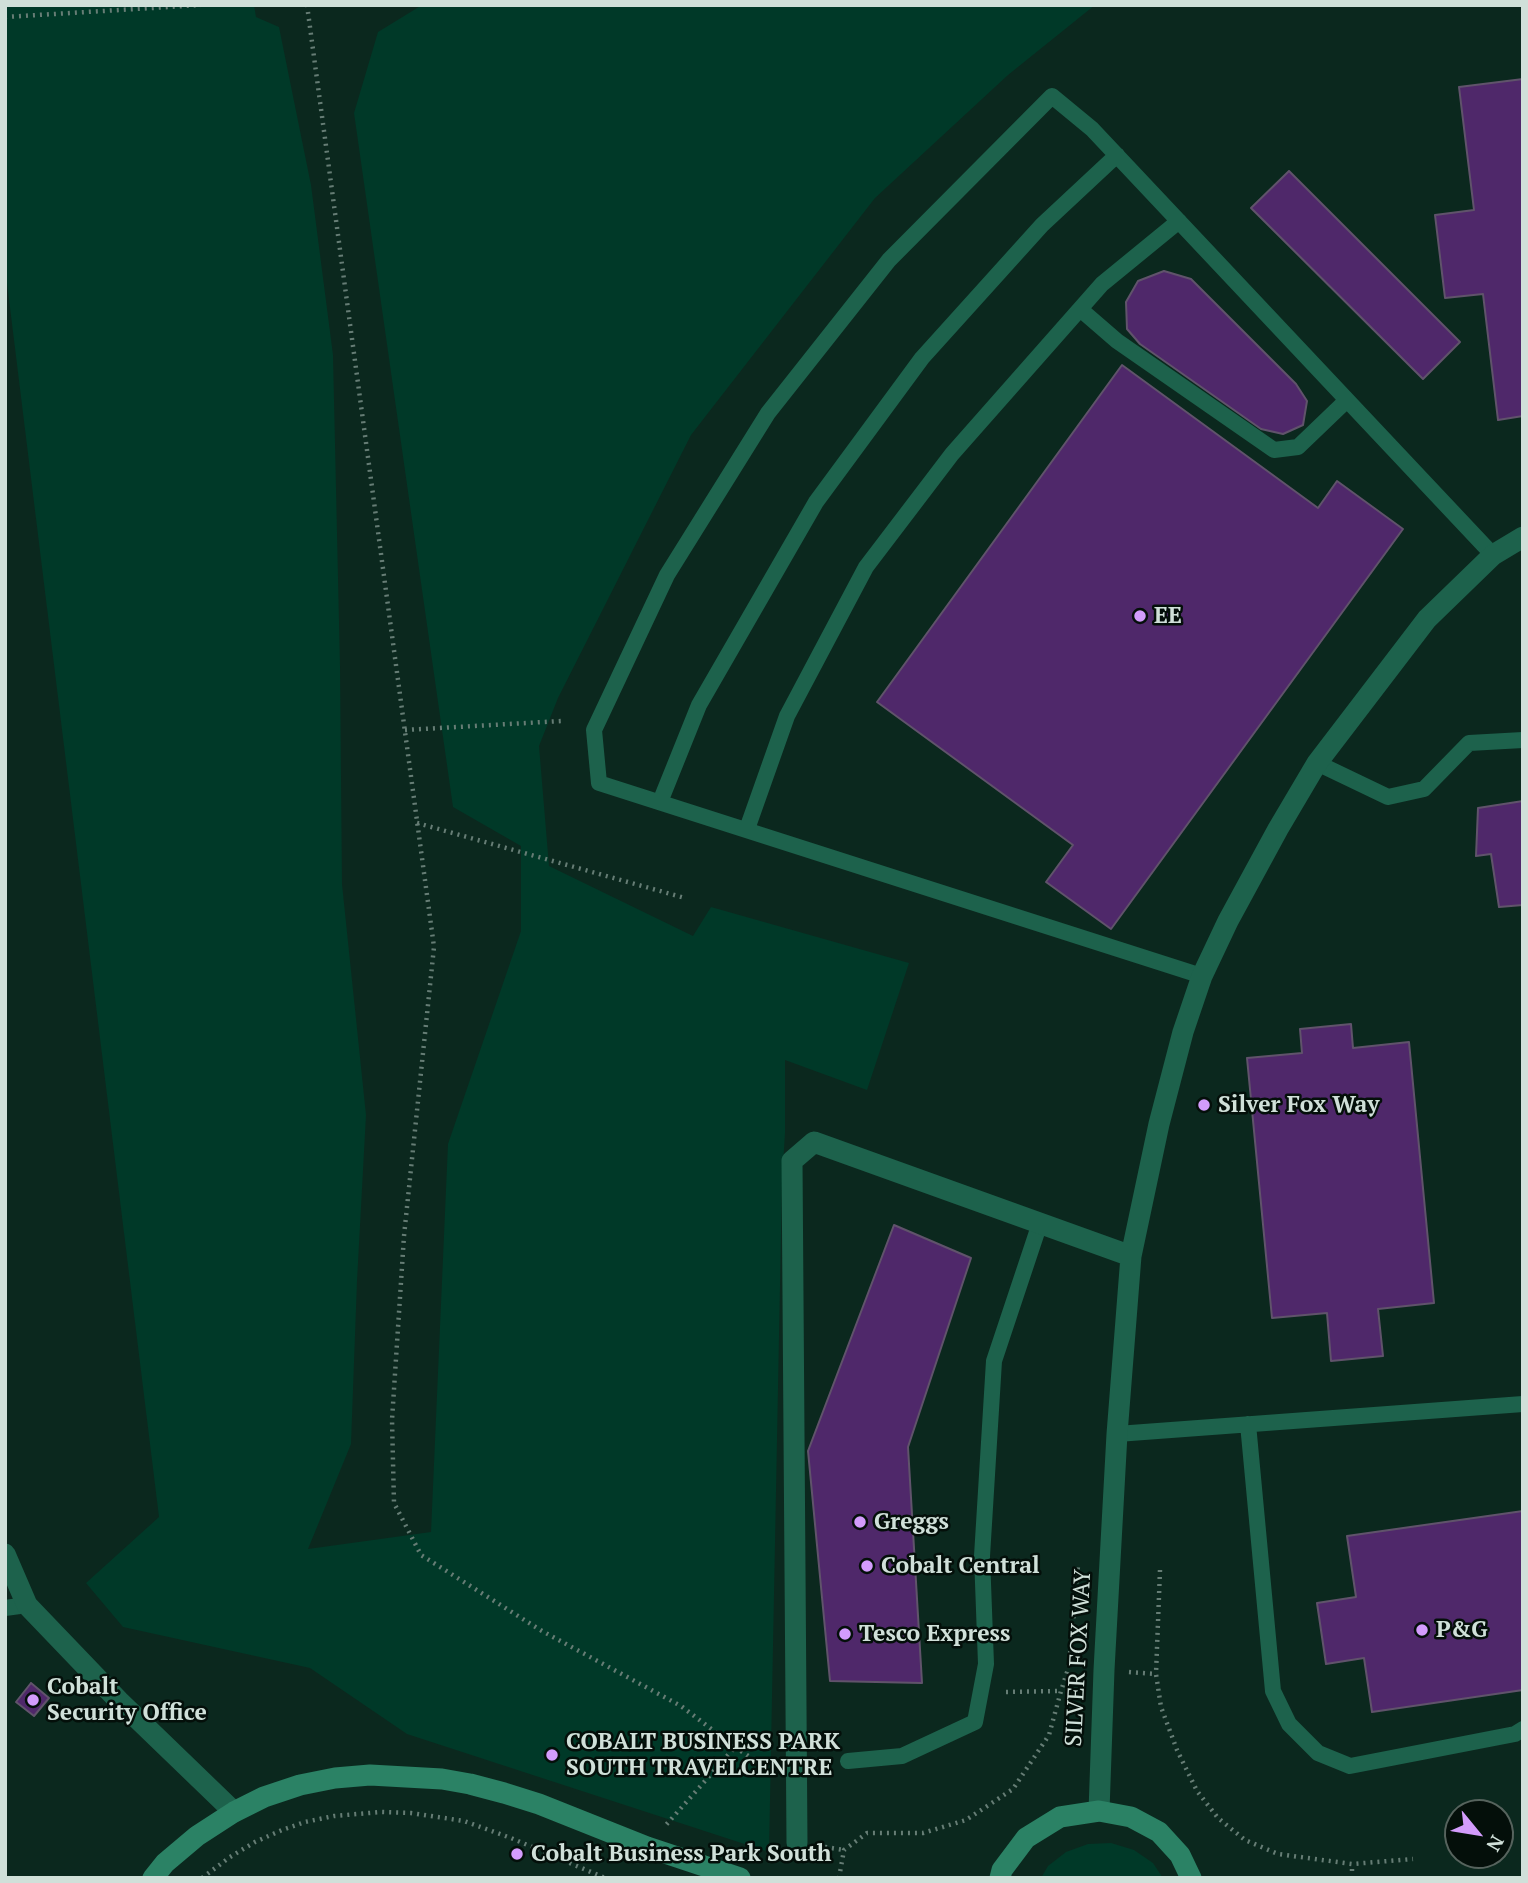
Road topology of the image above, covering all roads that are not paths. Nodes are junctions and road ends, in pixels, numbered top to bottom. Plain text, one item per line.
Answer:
1 (1117, 155) junction
2 (1179, 221) junction
3 (1080, 309) junction
4 (1347, 400) junction
5 (1523, 537) edge
6 (1493, 555) junction
7 (1523, 740) edge
8 (1317, 764) junction
9 (660, 802) junction
10 (747, 830) junction
11 (1202, 976) junction
12 (1040, 1223) junction
13 (1131, 1256) junction
14 (1523, 1404) edge
15 (1248, 1424) junction
16 (1117, 1434) junction
17 (5, 1554) edge
18 (27, 1605) junction
19 (5, 1608) edge
20 (1520, 1734) edge
21 (848, 1761) dead end
22 (1099, 1811) junction
23 (234, 1812) junction
24 (797, 1843) dead end
25 (153, 1878) edge
26 (740, 1878) edge
27 (1000, 1878) edge
28 (1191, 1878) edge

1 - 2 lane
1 - 9 lane
1 - 9 lane
2 - 3 lane
2 - 4 lane
3 - 4 lane
3 - 10 lane
4 - 6 lane
5 - 6 street, SILVER FOX WAY
6 - 8 street, SILVER FOX WAY
7 - 8 lane
8 - 11 street, SILVER FOX WAY
9 - 10 lane
10 - 11 lane
11 - 13 street, SILVER FOX WAY
12 - 13 street
12 - 21 lane
12 - 24 street
13 - 16 street, SILVER FOX WAY
14 - 15 lane
15 - 16 lane
15 - 20 lane
16 - 22 street, SILVER FOX WAY
17 - 18 street
18 - 19 lane
18 - 23 street
22 - 27 street
22 - 28 street
23 - 25 street
23 - 26 street

